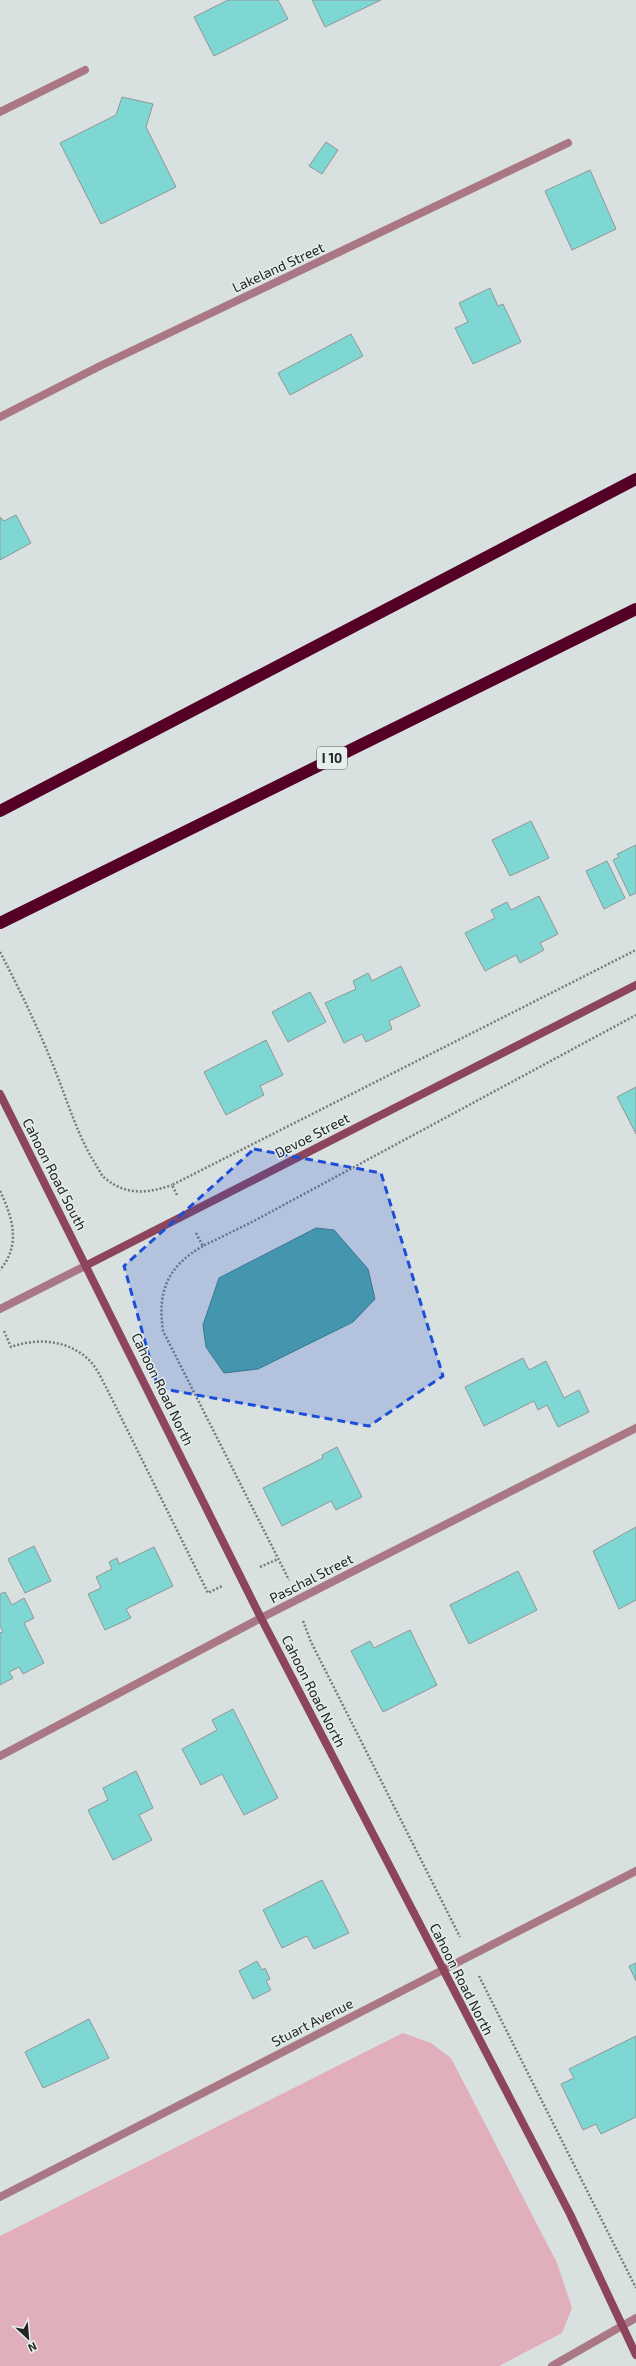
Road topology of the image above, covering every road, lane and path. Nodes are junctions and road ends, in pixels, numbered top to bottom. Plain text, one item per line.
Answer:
1 (85, 70) dead end
2 (0, 112) edge
3 (568, 143) dead end
4 (0, 417) edge
5 (636, 479) edge
6 (636, 608) edge
7 (0, 811) edge
8 (0, 922) edge
9 (0, 952) edge
10 (636, 985) edge
11 (0, 1094) edge
12 (172, 1185) dead end
13 (0, 1191) edge
14 (203, 1246) dead end
15 (86, 1265) junction
16 (0, 1270) edge
17 (0, 1309) edge
18 (3, 1327) dead end
19 (636, 1428) edge
20 (278, 1559) junction
21 (241, 1577) junction
22 (296, 1601) junction
23 (261, 1618) junction
24 (0, 1756) edge
25 (636, 1871) edge
26 (469, 1955) junction
27 (442, 1969) junction
28 (0, 2197) edge
29 (636, 2288) edge
30 (636, 2318) edge
31 (622, 2326) junction
32 (636, 2354) edge
33 (552, 2366) edge

1 - 2 street
3 - 4 street, Lakeland Street
5 - 7 highway
6 - 8 highway, I 10
9 - 12 path
10 - 15 main road, Devoe Street
11 - 15 main road, Cahoon Road South
13 - 16 path
14 - 20 path
15 - 17 street, Devoe Street
15 - 21 main road, Cahoon Road North
18 - 21 path
19 - 22 street, Paschal Street
20 - 21 path
20 - 22 path
21 - 23 main road
22 - 23 street, Paschal Street
22 - 26 path
23 - 24 street, Paschal Street
23 - 27 main road, Cahoon Road North
25 - 26 street, Stuart Avenue
26 - 27 street, Stuart Avenue
26 - 29 path
27 - 28 street, Stuart Avenue
27 - 31 main road, Cahoon Road North
30 - 31 street
31 - 32 main road, Cahoon Road North
31 - 33 street

